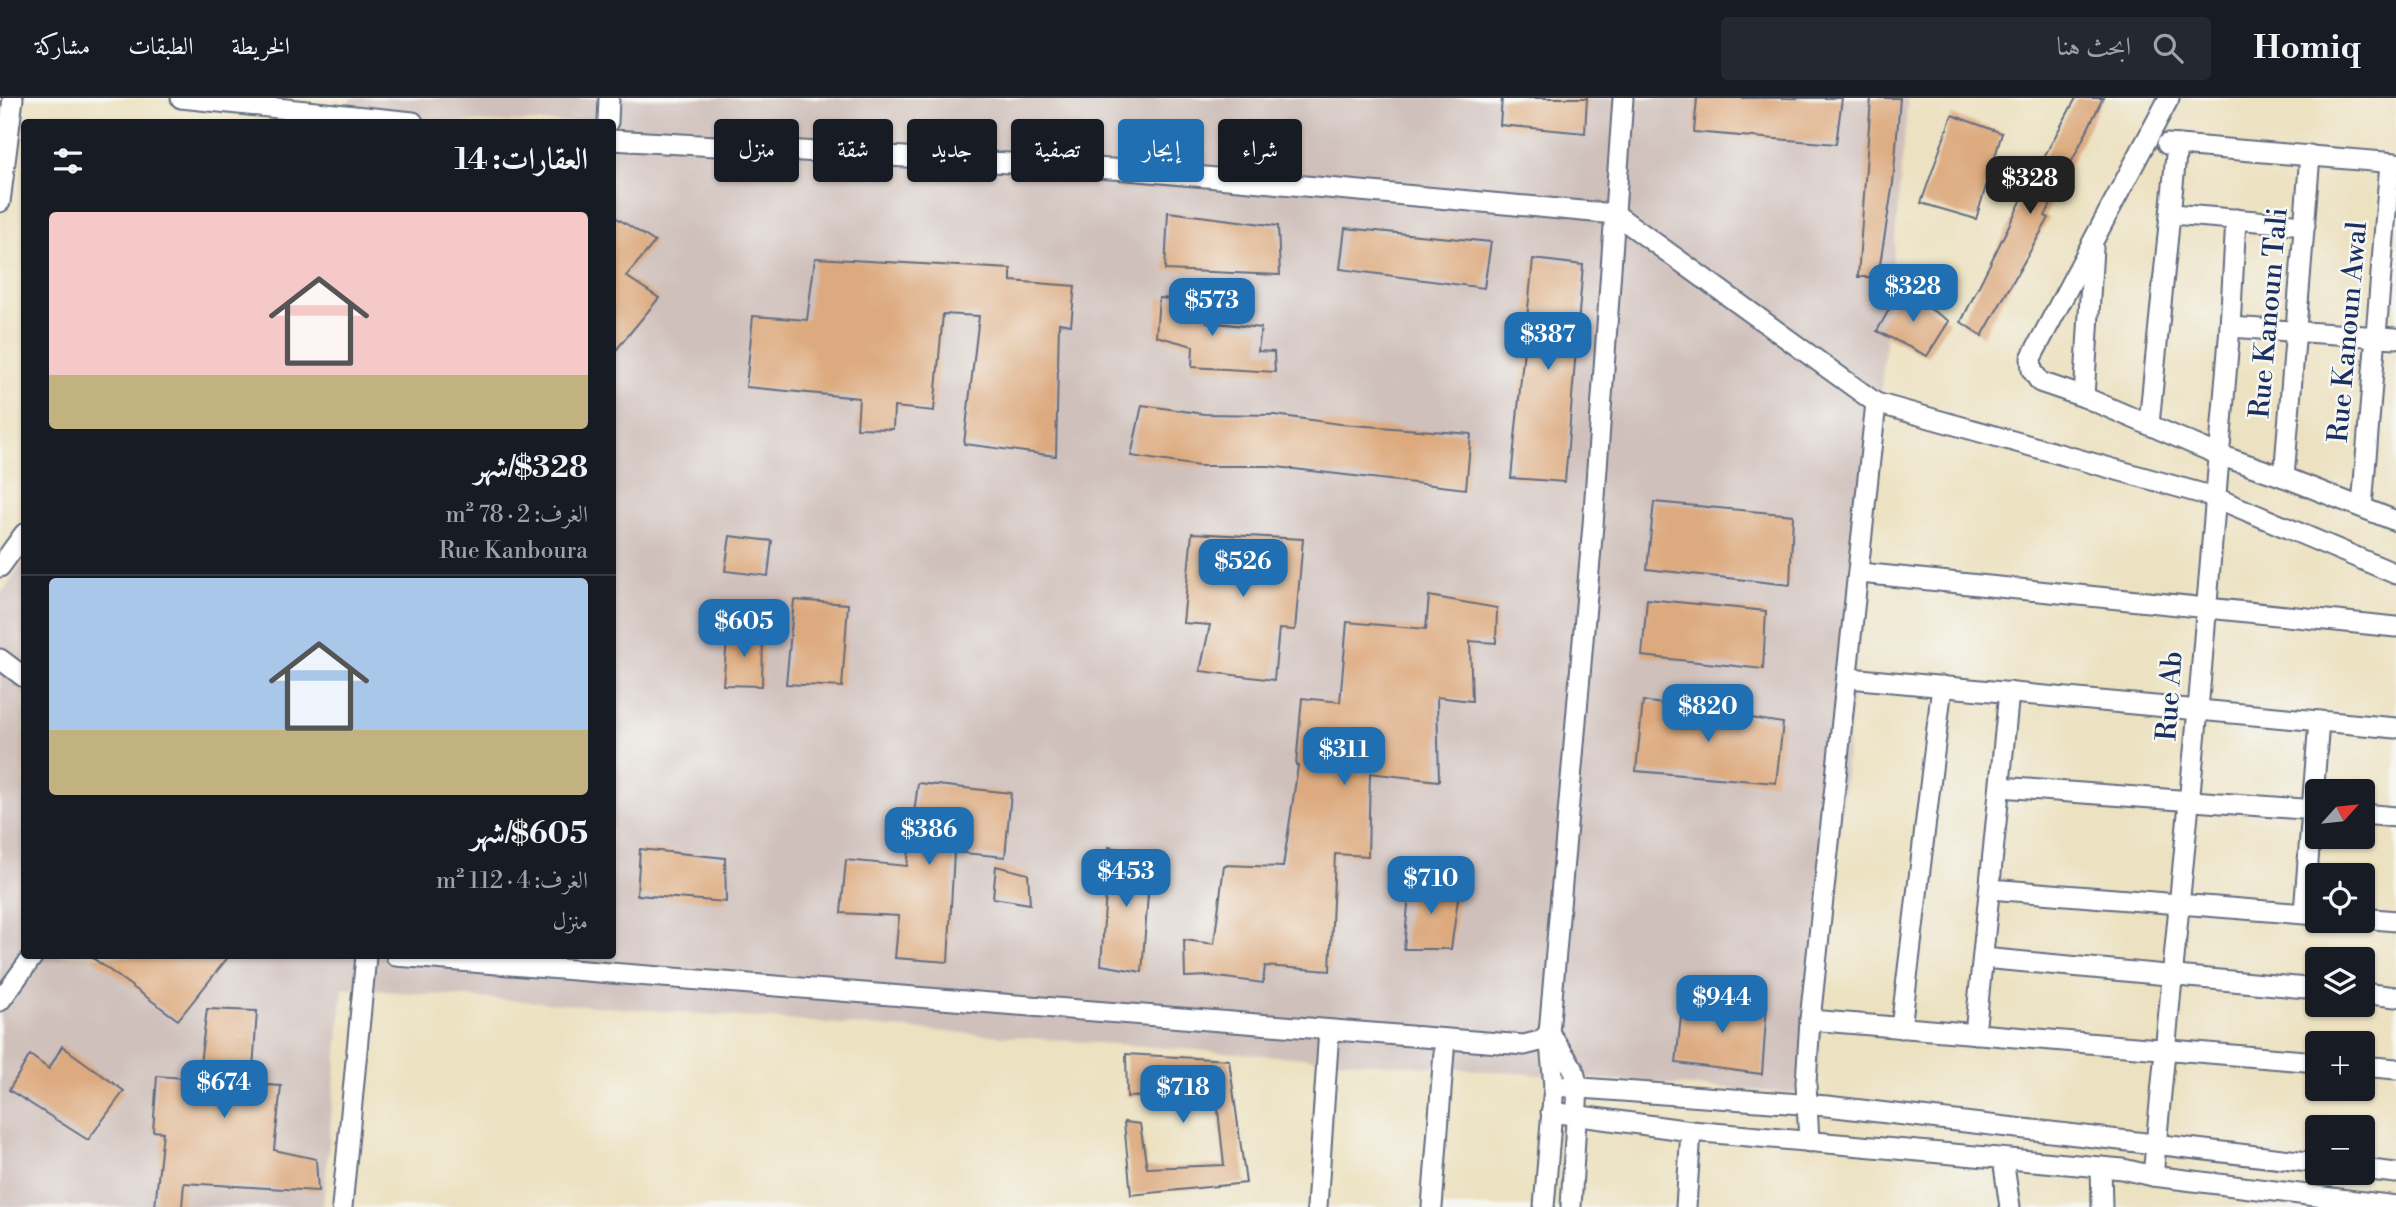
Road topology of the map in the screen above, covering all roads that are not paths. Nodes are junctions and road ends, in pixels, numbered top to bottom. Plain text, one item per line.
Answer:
1 (13, 98) edge
2 (181, 98) edge
3 (609, 98) edge
4 (1623, 98) edge
5 (2169, 98) edge
6 (323, 118) edge
7 (346, 119) edge
8 (608, 119) edge
9 (619, 140) edge
10 (2148, 142) junction
11 (2177, 145) junction
12 (2310, 155) junction
13 (2393, 163) edge
14 (0, 202) edge
15 (1615, 214) junction
16 (2172, 214) junction
17 (2236, 219) junction
18 (2305, 225) junction
19 (2094, 242) junction
20 (2230, 327) junction
21 (2297, 329) junction
22 (2386, 337) edge
23 (2084, 397) junction
24 (1875, 403) junction
25 (2149, 424) junction
26 (2219, 455) junction
27 (2284, 477) junction
28 (2214, 497) junction
29 (2362, 507) junction
30 (2396, 521) edge
31 (21, 538) edge
32 (0, 567) edge
33 (1860, 573) junction
34 (2396, 574) edge
35 (2204, 607) junction
36 (2396, 627) edge
37 (0, 659) edge
38 (21, 675) edge
39 (1849, 678) junction
40 (1942, 686) junction
41 (2009, 692) junction
42 (2198, 710) junction
43 (2319, 721) junction
44 (2396, 728) edge
45 (2316, 779) edge
46 (2000, 787) junction
47 (2190, 799) junction
48 (2305, 809) edge
49 (2375, 815) edge
50 (2396, 817) edge
51 (1990, 889) junction
52 (2181, 904) junction
53 (2305, 914) edge
54 (2375, 919) edge
55 (2396, 921) edge
56 (1983, 958) junction
57 (31, 959) edge
58 (366, 959) edge
59 (434, 959) edge
60 (2174, 975) junction
61 (2305, 988) edge
62 (2375, 995) edge
63 (2396, 997) edge
64 (0, 1001) edge
65 (1810, 1020) junction
66 (1901, 1028) junction
67 (1329, 1030) junction
68 (1549, 1033) junction
69 (1975, 1034) junction
70 (1445, 1039) junction
71 (2167, 1050) junction
72 (2305, 1061) edge
73 (2375, 1067) edge
74 (2396, 1069) edge
75 (1554, 1086) junction
76 (1578, 1087) junction
77 (1807, 1105) junction
78 (1552, 1112) junction
79 (1578, 1115) junction
80 (1691, 1131) junction
81 (1809, 1142) junction
82 (2157, 1143) junction
83 (2003, 1158) junction
84 (2305, 1162) edge
85 (2101, 1167) junction
86 (2375, 1171) edge
87 (2396, 1173) edge
88 (2153, 1176) junction
89 (2396, 1206) edge
90 (342, 1207) edge
91 (1317, 1207) edge
92 (1432, 1207) edge
93 (1544, 1207) edge
94 (1571, 1207) edge
95 (1686, 1207) edge
96 (2010, 1207) edge
97 (2102, 1207) edge

1 - 14 street
2 - 6 street
3 - 8 street
4 - 15 street
5 - 10 street
6 - 7 street
9 - 15 street
10 - 11 street
10 - 19 street
11 - 12 street
11 - 16 street
12 - 13 street
12 - 18 street, Rue Kanoun Tali
13 - 22 street, Rue Kanoun Awal
15 - 24 street
15 - 68 street
16 - 17 street
16 - 25 street
17 - 18 street
17 - 20 street, Rue Ab
18 - 21 street, Rue Kanoun Tali
19 - 23 street
19 - 23 street
20 - 21 street
20 - 26 street, Rue Ab
21 - 22 street
21 - 27 street, Rue Kanoun Tali
22 - 29 street, Rue Kanoun Awal
23 - 25 street
24 - 28 street
24 - 33 street
25 - 26 street
26 - 27 street
26 - 28 street, Rue Ab
27 - 29 street
28 - 34 street
28 - 35 street, Rue Ab
29 - 30 street
31 - 32 street
33 - 35 street
33 - 39 street
35 - 36 street
35 - 42 street, Rue Ab
37 - 38 street
39 - 40 street
39 - 65 street
40 - 41 street
40 - 66 street
41 - 42 street
41 - 46 street
42 - 43 street
42 - 47 street, Rue Ab
43 - 44 street
43 - 45 street
46 - 47 street
46 - 51 street
47 - 48 street
47 - 52 street, Rue Ab
49 - 50 street
51 - 52 street
51 - 56 street
52 - 53 street
52 - 60 street, Rue Ab
54 - 55 street
56 - 60 street
56 - 69 street
57 - 64 street
58 - 90 street
59 - 67 street
60 - 61 street
60 - 71 street, Rue Ab
62 - 63 street
65 - 66 street
65 - 77 street
66 - 69 street
67 - 70 street
67 - 91 street
68 - 70 street
68 - 75 street
68 - 76 street
69 - 71 street
70 - 92 street
71 - 72 street
71 - 82 street, Rue Ab
73 - 74 street
75 - 76 street
75 - 78 street
76 - 77 street
76 - 79 street
77 - 81 street
77 - 82 street
78 - 79 street
78 - 93 street
79 - 80 street
79 - 94 street
80 - 81 street
80 - 95 street
81 - 83 street
82 - 84 street
82 - 88 street, Rue Ab
83 - 85 street
83 - 96 street
85 - 88 street
85 - 97 street
86 - 87 street
88 - 89 street

